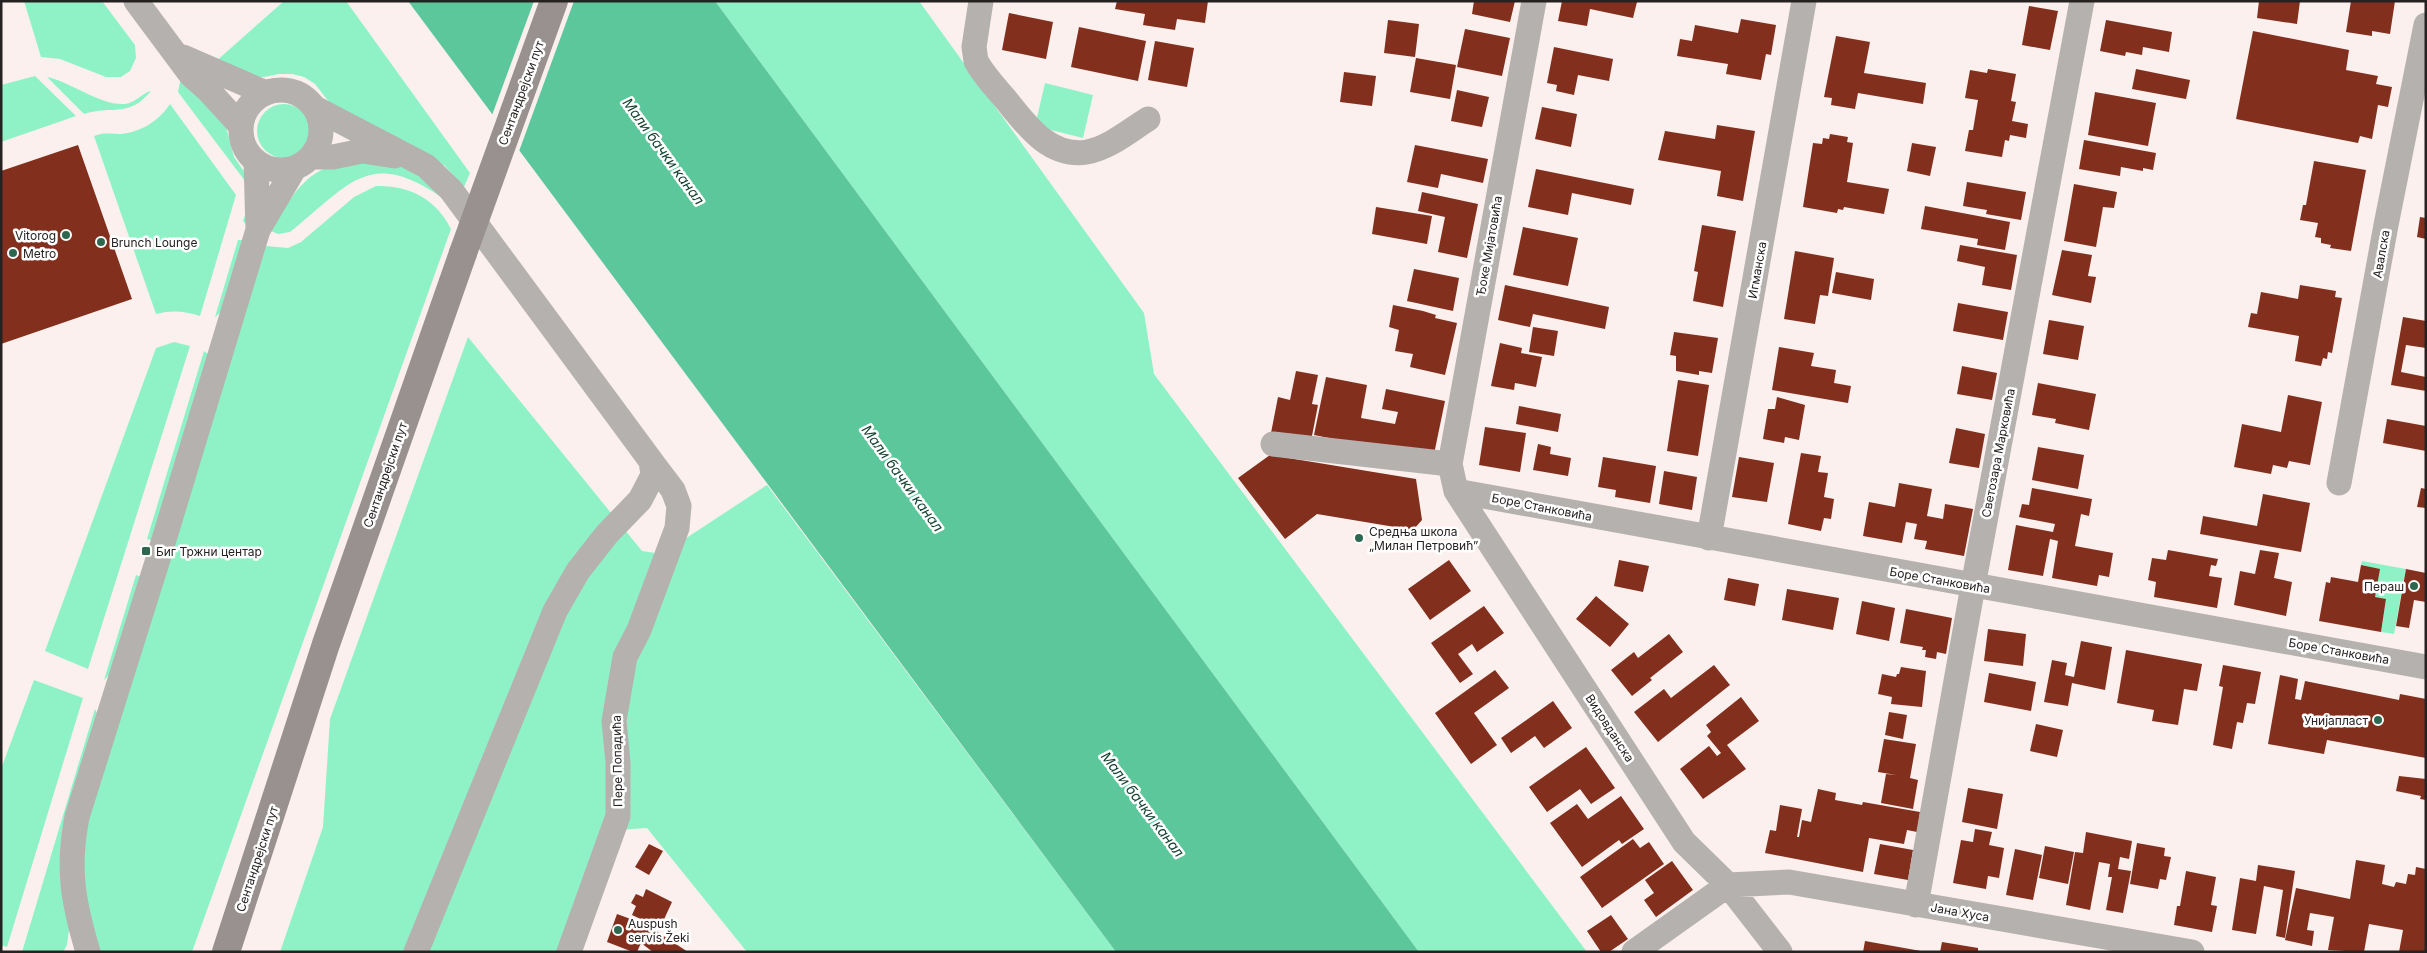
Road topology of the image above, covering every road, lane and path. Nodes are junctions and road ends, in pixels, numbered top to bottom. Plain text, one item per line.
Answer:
1 (136, 1) edge
2 (554, 1) edge
3 (981, 1) edge
4 (1534, 1) edge
5 (1804, 1) edge
6 (2082, 1) edge
7 (2426, 25) edge
8 (173, 52) junction
9 (266, 93) junction
10 (315, 108) junction
11 (1148, 119) dead end
12 (241, 126) junction
13 (405, 157) junction
14 (256, 162) junction
15 (303, 163) junction
16 (258, 230) junction
17 (1273, 444) dead end
18 (651, 461) junction
19 (1450, 464) junction
20 (2339, 483) dead end
21 (1456, 491) junction
22 (1709, 538) junction
23 (1973, 586) junction
24 (2426, 666) edge
25 (1728, 885) junction
26 (1916, 904) junction
27 (231, 945) edge
28 (88, 952) edge
29 (416, 952) edge
30 (569, 952) edge
31 (1634, 952) edge
32 (1780, 952) edge
33 (2192, 952) edge

1 - 8 street
2 - 27 main road, Сентандрејски пут, bridge
3 - 11 street
4 - 19 street, Ђоке Мијатовића
5 - 22 street, Игманска
6 - 23 street, Светозара Марковића
7 - 20 street, Авалска
8 - 9 street
8 - 12 street
9 - 10 street
9 - 12 street
10 - 13 street
10 - 15 street
12 - 14 street
13 - 15 street
13 - 18 street, Пере Попадића
14 - 15 street
14 - 16 street
15 - 16 street
16 - 28 street
17 - 19 street
18 - 29 street
18 - 30 street, Пере Попадића
19 - 21 street, Ђоке Мијатовића
21 - 22 street, Боре Станковића
21 - 25 street, Видовданска
22 - 23 street, Боре Станковића
23 - 24 street, Боре Станковића
23 - 26 street, Светозара Марковића
25 - 26 street, Јана Хуса
25 - 31 street
25 - 32 street, Видовданска
26 - 33 street, Јана Хуса

